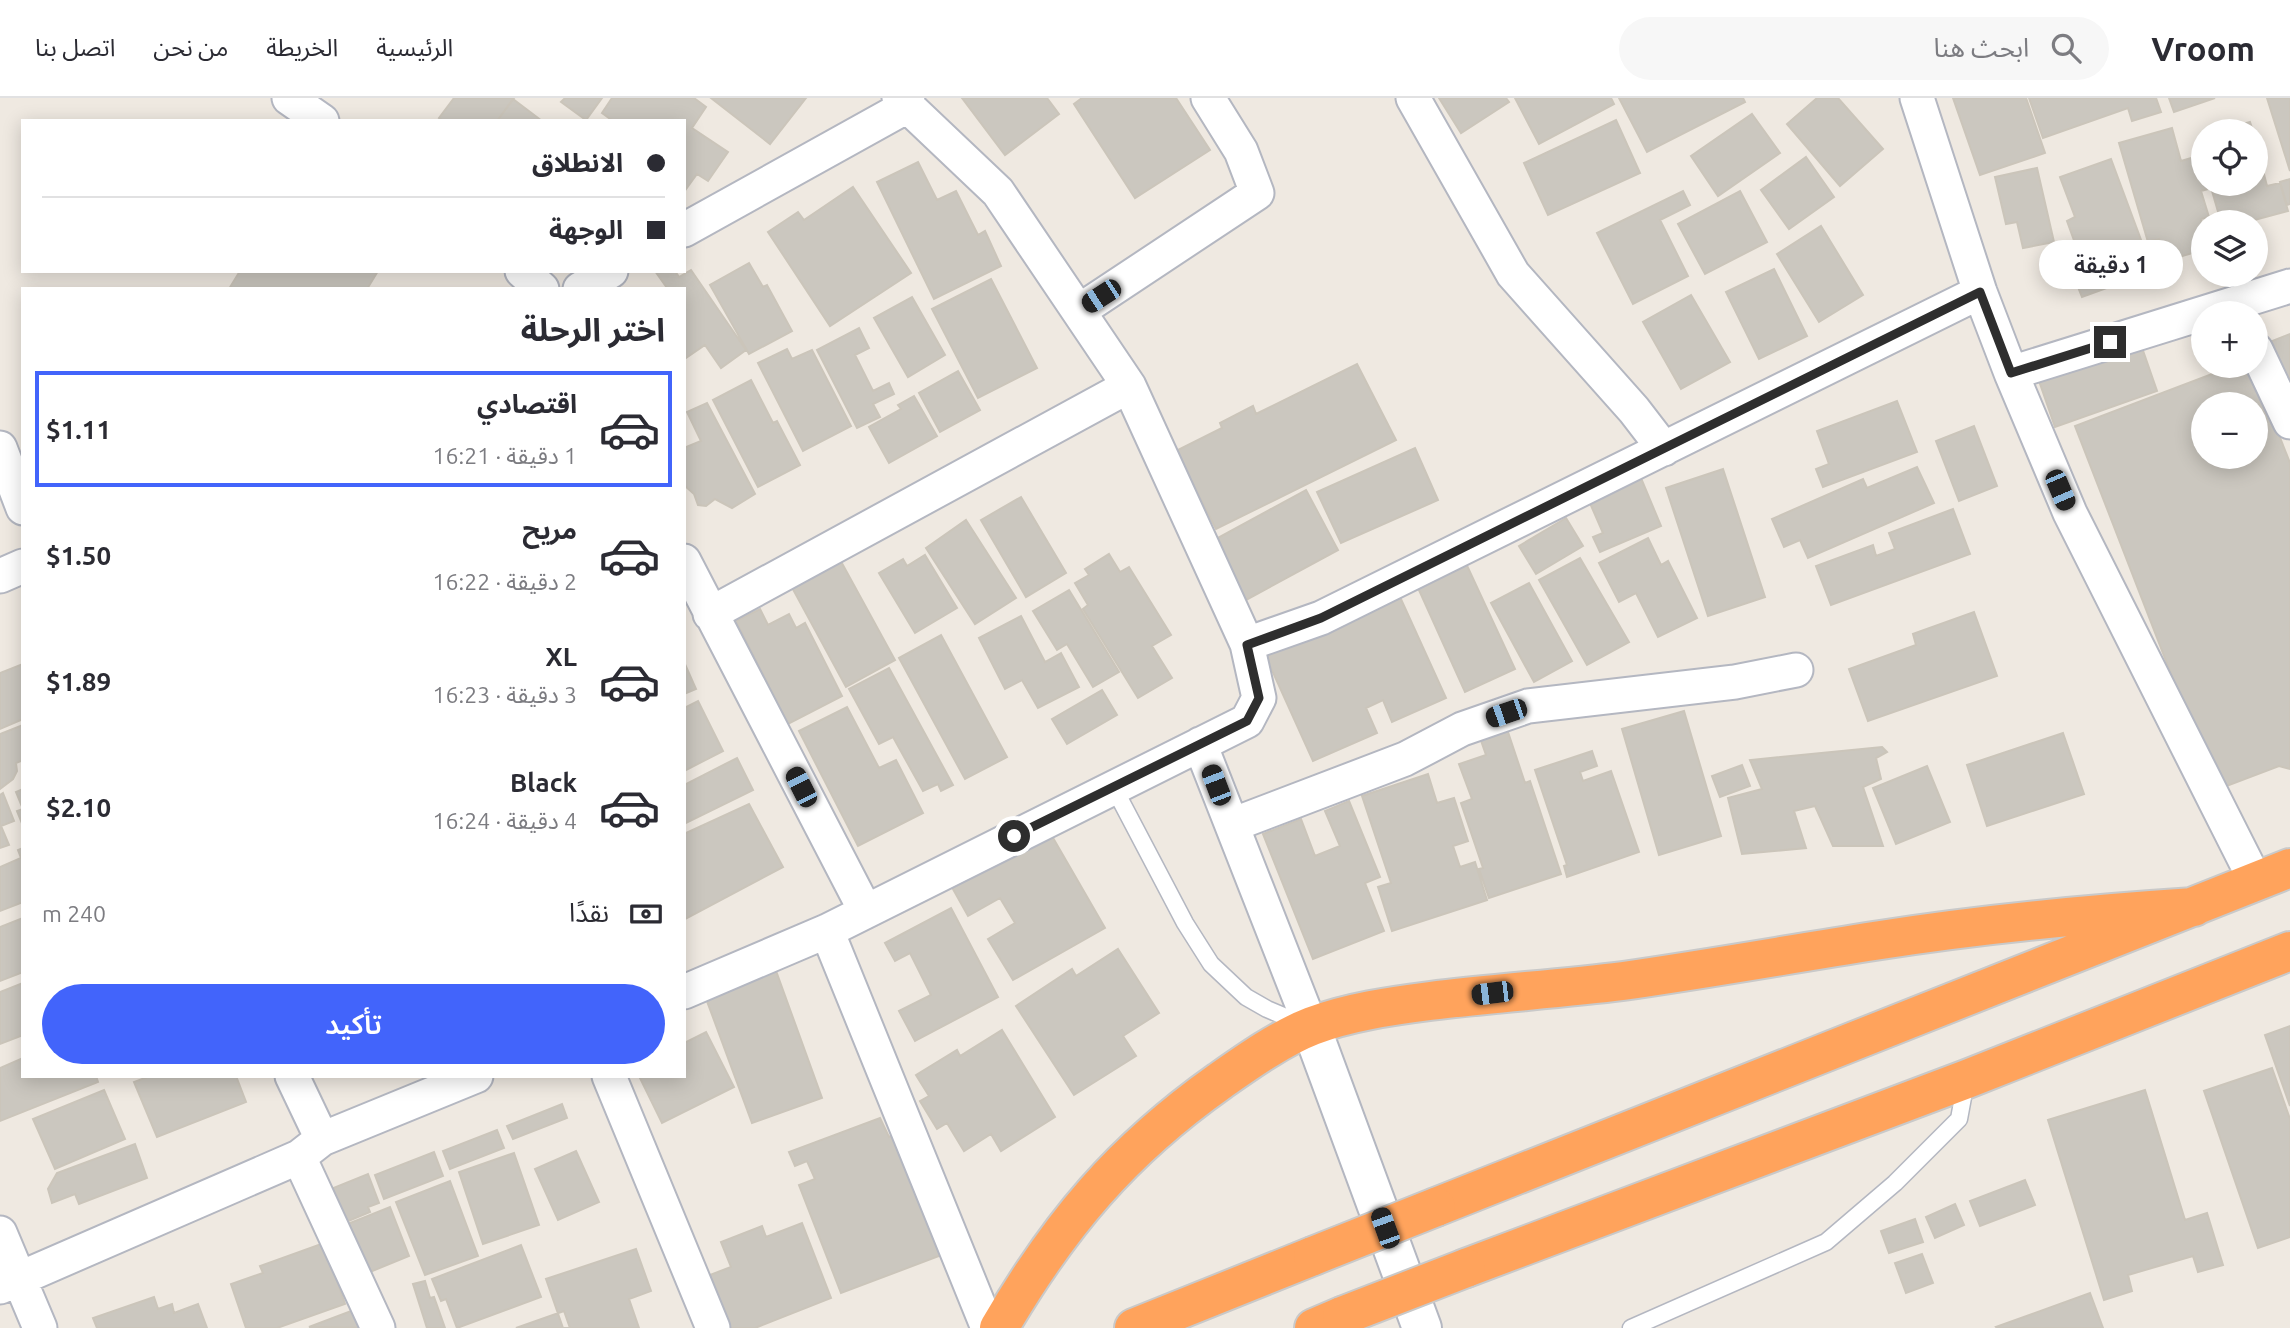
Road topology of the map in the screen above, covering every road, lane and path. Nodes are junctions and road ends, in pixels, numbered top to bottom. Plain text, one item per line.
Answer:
1 (289, 98) edge
2 (1208, 98) edge
3 (1413, 98) edge
4 (1917, 98) edge
5 (904, 101) edge
6 (319, 119) edge
7 (686, 229) edge
8 (524, 273) edge
9 (608, 273) edge
10 (2290, 286) edge
11 (540, 287) edge
12 (583, 287) edge
13 (1980, 292) junction
14 (2253, 301) edge
15 (1079, 311) junction
16 (2191, 321) edge
17 (2011, 373) junction
18 (2268, 375) edge
19 (1129, 386) junction
20 (2290, 422) edge
21 (0, 448) edge
22 (1664, 449) junction
23 (21, 503) edge
24 (686, 565) edge
25 (21, 567) edge
26 (0, 576) edge
27 (710, 614) junction
28 (1247, 645) junction
29 (1797, 670) dead end
30 (1200, 744) junction
31 (1113, 786) junction
32 (1231, 825) junction
33 (2290, 867) edge
34 (2256, 882) junction
35 (2194, 907) junction
36 (865, 910) junction
37 (827, 931) junction
38 (2290, 951) edge
39 (686, 991) edge
40 (1311, 1027) junction
41 (292, 1078) edge
42 (471, 1078) edge
43 (610, 1078) edge
44 (1967, 1079) junction
45 (310, 1148) junction
46 (0, 1233) edge
47 (10, 1284) edge
48 (1328, 1322) edge
49 (40, 1328) edge
50 (378, 1328) edge
51 (713, 1328) edge
52 (988, 1328) edge
53 (999, 1328) edge
54 (1134, 1328) edge
55 (1422, 1328) edge
56 (1631, 1328) edge

1 - 6 street
2 - 15 street
3 - 22 street
4 - 13 street
5 - 7 street
5 - 15 street
8 - 11 street
9 - 12 street
10 - 14 street
13 - 17 street
13 - 22 street
15 - 19 street
16 - 17 street
17 - 34 street
18 - 20 street
19 - 27 street
19 - 28 street
21 - 23 street
22 - 28 street
24 - 27 street
25 - 26 street
27 - 36 street
28 - 30 street
29 - 32 street
30 - 31 street
30 - 32 street
31 - 36 street
31 - 40 lane
32 - 40 street
33 - 34 highway
34 - 35 highway
35 - 40 highway
35 - 54 highway, bridge
36 - 37 street
37 - 39 street
37 - 52 street
38 - 44 highway
40 - 53 highway
40 - 55 street
41 - 45 street
42 - 45 street
43 - 51 street
44 - 48 highway, bridge
44 - 56 lane
45 - 47 street
45 - 50 street
46 - 47 street
47 - 49 street

